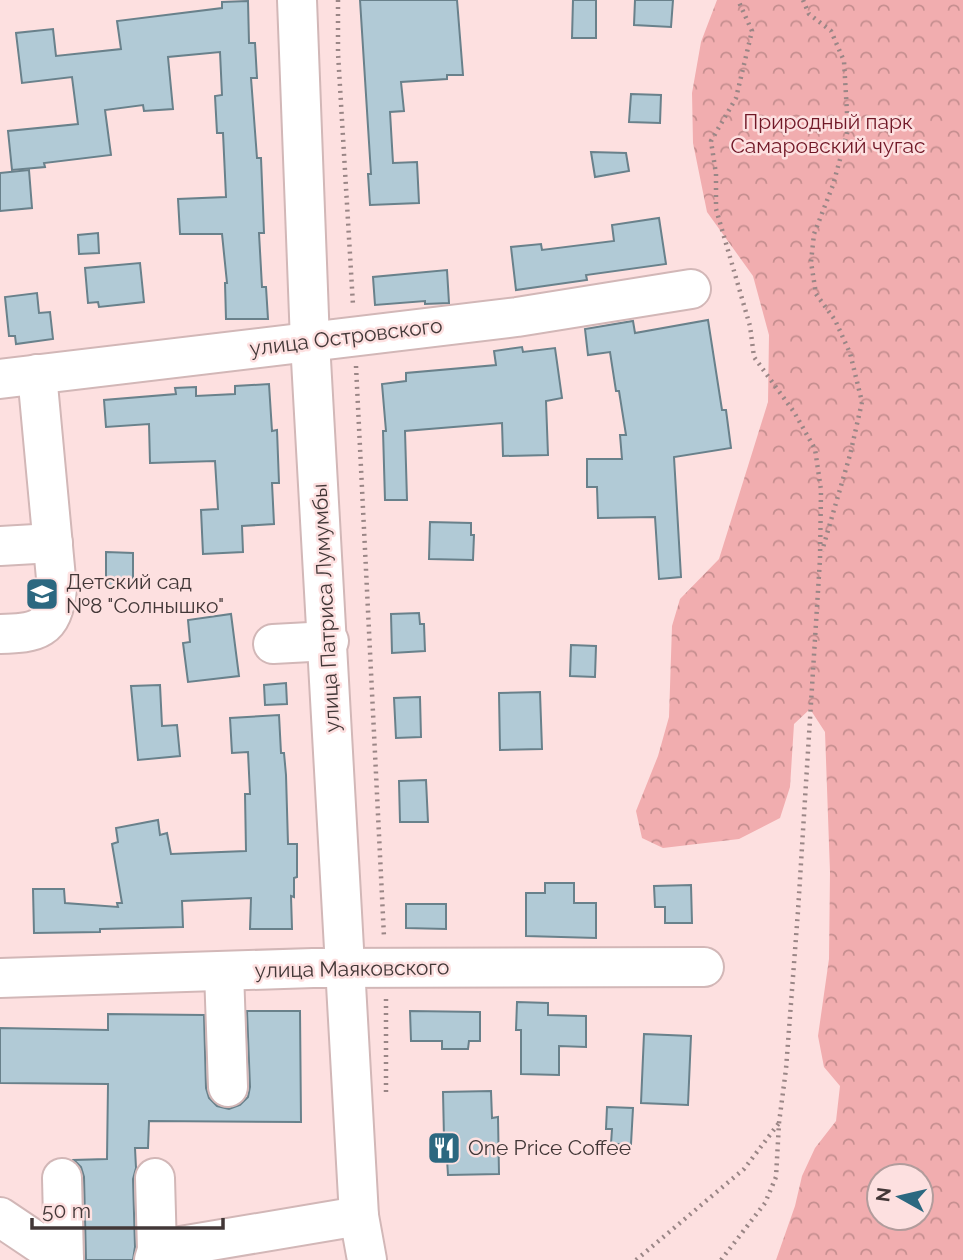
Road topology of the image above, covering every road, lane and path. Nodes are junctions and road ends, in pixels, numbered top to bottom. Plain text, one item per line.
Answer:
1 (297, 0) edge
2 (338, 0) edge
3 (737, 0) edge
4 (803, 0) edge
5 (691, 289) dead end
6 (355, 337) junction
7 (310, 342) junction
8 (37, 374) junction
9 (0, 379) edge
10 (53, 543) junction
11 (0, 546) edge
12 (820, 559) junction
13 (0, 635) edge
14 (329, 641) junction
15 (273, 644) dead end
16 (704, 967) dead end
17 (346, 968) junction
18 (385, 968) junction
19 (224, 971) junction
20 (0, 978) edge
21 (228, 1087) dead end
22 (386, 1098) dead end
23 (779, 1124) junction
24 (62, 1178) dead end
25 (155, 1178) dead end
26 (359, 1216) junction
27 (0, 1217) edge
28 (155, 1255) edge
29 (367, 1260) edge
30 (636, 1260) edge
31 (721, 1260) edge

1 - 7 street, улица Патриса Лумумбы
2 - 6 path
3 - 12 path
4 - 12 path
5 - 6 street, улица Островского
6 - 7 street, улица Островского
6 - 18 path
7 - 8 street, улица Островского
7 - 14 street, улица Патриса Лумумбы
8 - 9 street, улица Островского
8 - 10 street
10 - 11 street
10 - 13 street
12 - 23 path
14 - 15 street
14 - 17 street, улица Патриса Лумумбы
16 - 18 street, улица Маяковского
17 - 18 street, улица Маяковского
17 - 19 street, улица Маяковского
17 - 26 street, улица Патриса Лумумбы
18 - 22 path
19 - 20 street, улица Маяковского
19 - 21 street
23 - 30 path
23 - 31 path
24 - 27 street
25 - 28 street
26 - 28 street
26 - 29 street, улица Патриса Лумумбы

